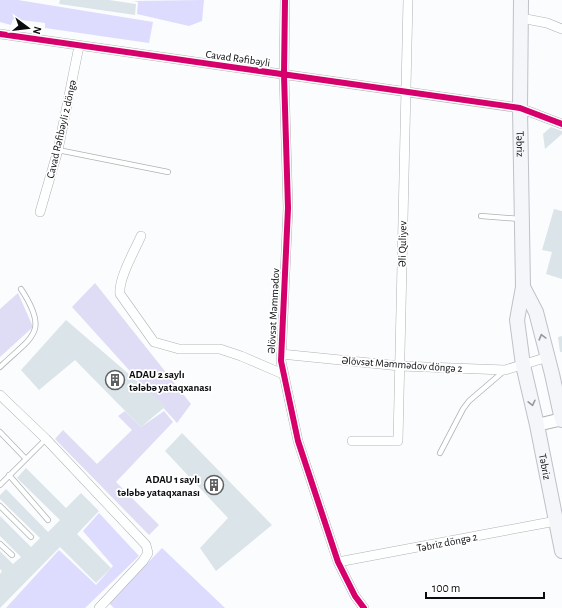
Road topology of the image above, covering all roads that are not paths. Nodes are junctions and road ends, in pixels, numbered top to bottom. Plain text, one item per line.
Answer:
1 (285, 0) edge
2 (408, 0) edge
3 (522, 0) edge
4 (521, 18) junction
5 (562, 29) edge
6 (0, 34) edge
7 (79, 46) junction
8 (284, 75) junction
9 (406, 92) junction
10 (520, 108) junction
11 (562, 124) edge
12 (58, 150) junction
13 (168, 172) dead end
14 (40, 212) dead end
15 (481, 216) dead end
16 (522, 219) junction
17 (141, 236) dead end
18 (523, 287) junction
19 (21, 290) dead end
20 (281, 354) junction
21 (548, 357) junction
22 (523, 365) junction
23 (400, 366) junction
24 (0, 367) edge
25 (505, 370) junction
26 (284, 374) junction
27 (557, 376) edge
28 (0, 395) edge
29 (562, 419) edge
30 (537, 426) junction
31 (0, 432) edge
32 (46, 439) junction
33 (352, 441) dead end
34 (440, 453) dead end
35 (26, 459) junction
36 (9, 476) junction
37 (0, 485) edge
38 (0, 506) edge
39 (48, 520) dead end
40 (556, 521) junction
41 (31, 537) dead end
42 (0, 544) edge
43 (562, 551) edge
44 (12, 555) dead end
45 (338, 562) junction
46 (98, 608) edge
47 (364, 608) edge

1 - 8 street, Əlövsət Məmmədov
2 - 9 street, Əli Quliyev
3 - 4 main road, Təbriz
4 - 5 street
4 - 10 main road, Təbriz
6 - 7 street, Cavad Rəfibəyli
7 - 8 street, Cavad Rəfibəyli
7 - 12 street, Cavad Rəfibəyli 2 döngə
8 - 9 street, Cavad Rəfibəyli
8 - 20 street, Əlövsət Məmmədov
9 - 10 street, Cavad Rəfibəyli
9 - 23 street, Əli Quliyev
10 - 11 street, Cavad Rəfibəyli
10 - 16 main road, Təbriz
12 - 13 lane
12 - 14 street, Cavad Rəfibəyli 2 döngə
15 - 16 lane
16 - 18 main road, Təbriz
17 - 26 street
21 -> 18 main road, Təbriz
18 - 22 main road, Təbriz
19 - 24 lane
20 - 23 street, Əlövsət Məmmədov döngə 2
20 - 26 street, Əlövsət Məmmədov
21 - 22 street, Əlövsət Məmmədov döngə 2
21 - 27 main road, Təbriz
22 - 25 street, Əlövsət Məmmədov döngə 2
22 -> 30 main road, Təbriz
23 - 25 street, Əlövsət Məmmədov döngə 2
23 - 33 street, Əli Quliyev
25 - 34 lane
26 - 45 street, Əlövsət Məmmədov
27 - 29 main road, Təbriz
28 - 32 street
29 - 30 main road
30 - 40 main road, Təbriz
31 - 35 lane
32 - 35 lane
32 - 46 street
35 - 36 lane
36 - 37 lane
36 - 39 lane
38 - 41 lane
40 - 43 main road, Təbriz
40 - 45 street, Təbriz döngə 2
42 - 44 lane
45 - 47 street, Əlövsət Məmmədov

